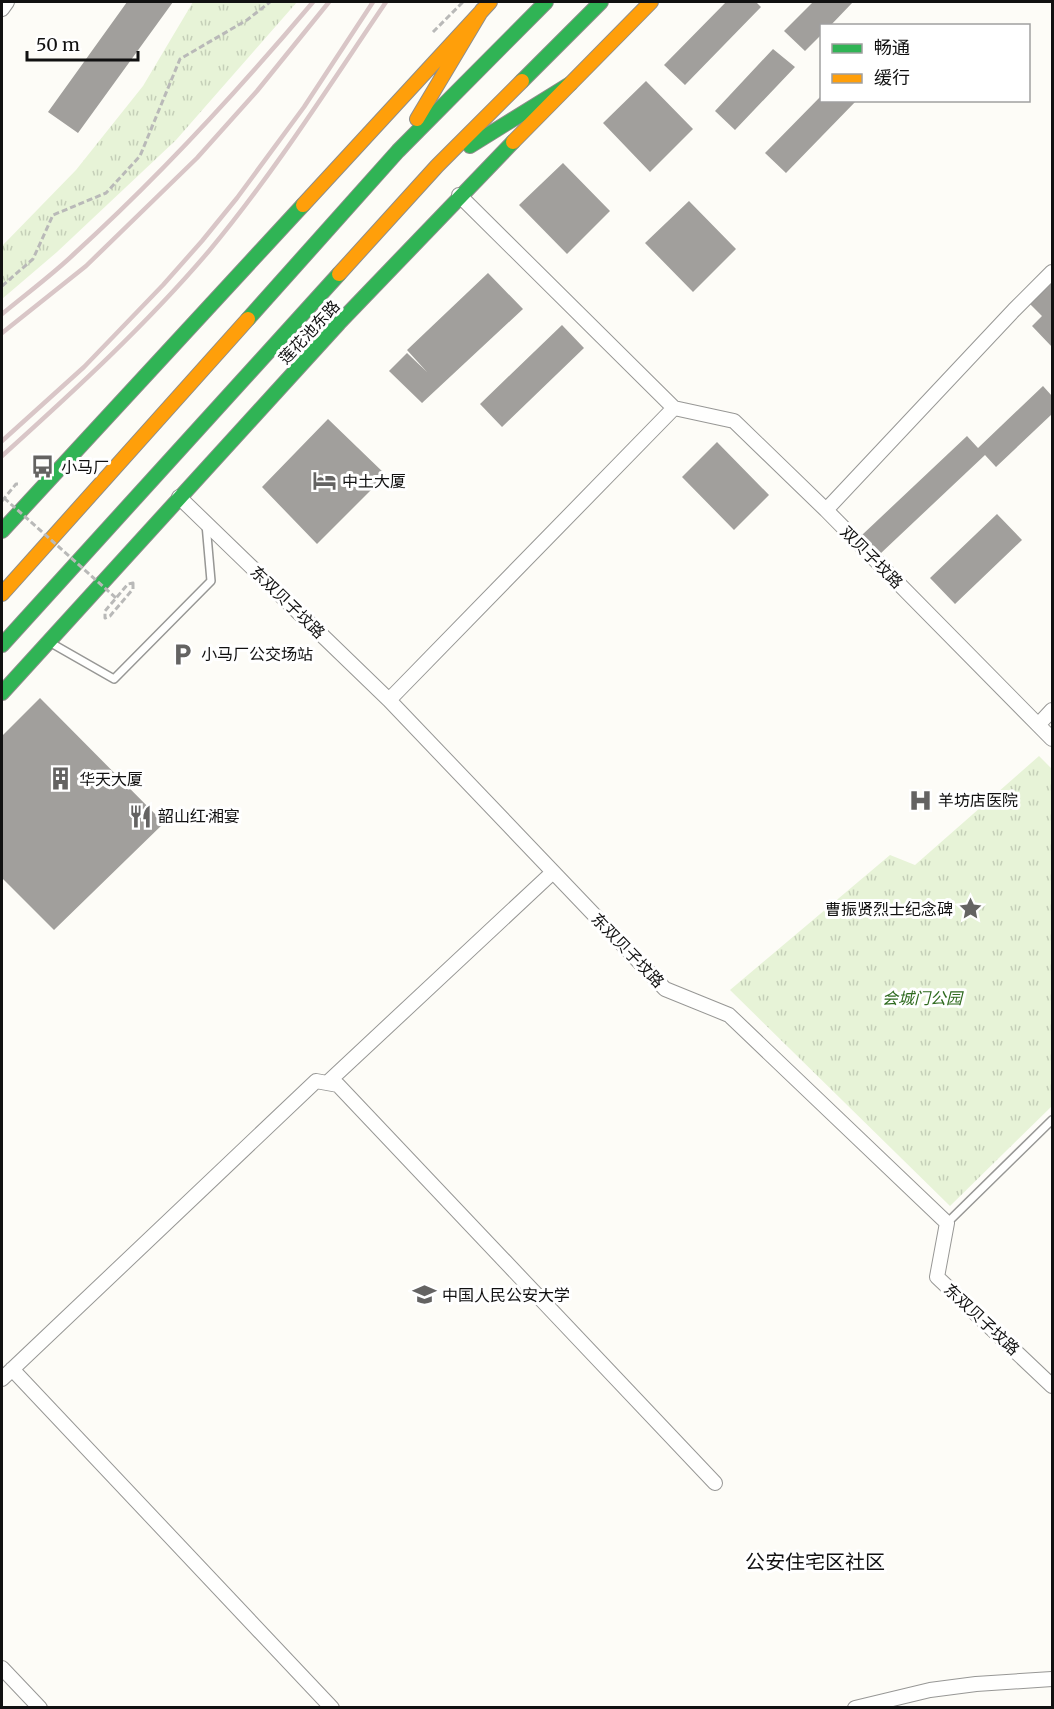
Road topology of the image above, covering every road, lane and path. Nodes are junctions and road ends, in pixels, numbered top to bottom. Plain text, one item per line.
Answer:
1 (7, 2) edge
2 (270, 2) edge
3 (463, 2) edge
4 (546, 2) edge
5 (601, 2) edge
6 (651, 2) edge
7 (486, 6) edge
8 (2, 9) edge
9 (433, 32) dead end
10 (570, 84) junction
11 (398, 151) junction
12 (437, 166) junction
13 (459, 195) junction
14 (1053, 272) edge
15 (2, 286) edge
16 (674, 408) junction
17 (21, 489) dead end
18 (179, 497) junction
19 (3, 500) edge
20 (826, 510) junction
21 (205, 522) junction
22 (2, 531) edge
23 (2, 594) edge
24 (116, 598) junction
25 (49, 642) junction
26 (2, 645) edge
27 (2, 693) edge
28 (389, 700) junction
29 (1053, 710) edge
30 (1039, 724) junction
31 (1053, 739) edge
32 (553, 872) junction
33 (327, 1083) junction
34 (1053, 1120) edge
35 (947, 1223) junction
36 (12, 1369) junction
37 (2, 1379) edge
38 (1053, 1386) edge
39 (715, 1483) dead end
40 (2, 1668) edge
41 (1052, 1678) edge
42 (40, 1707) edge
43 (332, 1707) edge
44 (855, 1707) edge

1 - 8 street
2 - 15 path
3 - 9 path
4 - 11 main road
5 - 12 main road, 莲花池东路
6 - 10 main road, 莲花池东路
7 - 11 main road
7 - 22 main road
10 - 12 main road
10 - 13 main road, 莲花池东路
11 - 23 main road
12 - 26 main road, 莲花池东路
13 - 16 street
13 - 18 main road, 莲花池东路
14 - 20 street
16 - 20 street, 双贝子坟路
16 - 28 street
17 - 19 path
18 - 21 street, 东双贝子坟路
18 - 25 main road, 莲花池东路
19 - 24 path, bridge
20 - 30 street, 双贝子坟路
21 - 25 lane
21 - 28 street, 东双贝子坟路
24 - 24 path
25 - 27 main road, 莲花池东路
28 - 32 street, 东双贝子坟路
29 - 30 street
30 - 31 street, 双贝子坟路
32 - 33 street
32 - 35 street, 东双贝子坟路
33 - 36 street
33 - 39 street
34 - 35 lane
35 - 38 street, 东双贝子坟路
36 - 37 street
36 - 43 street
40 - 42 street
41 - 44 street

